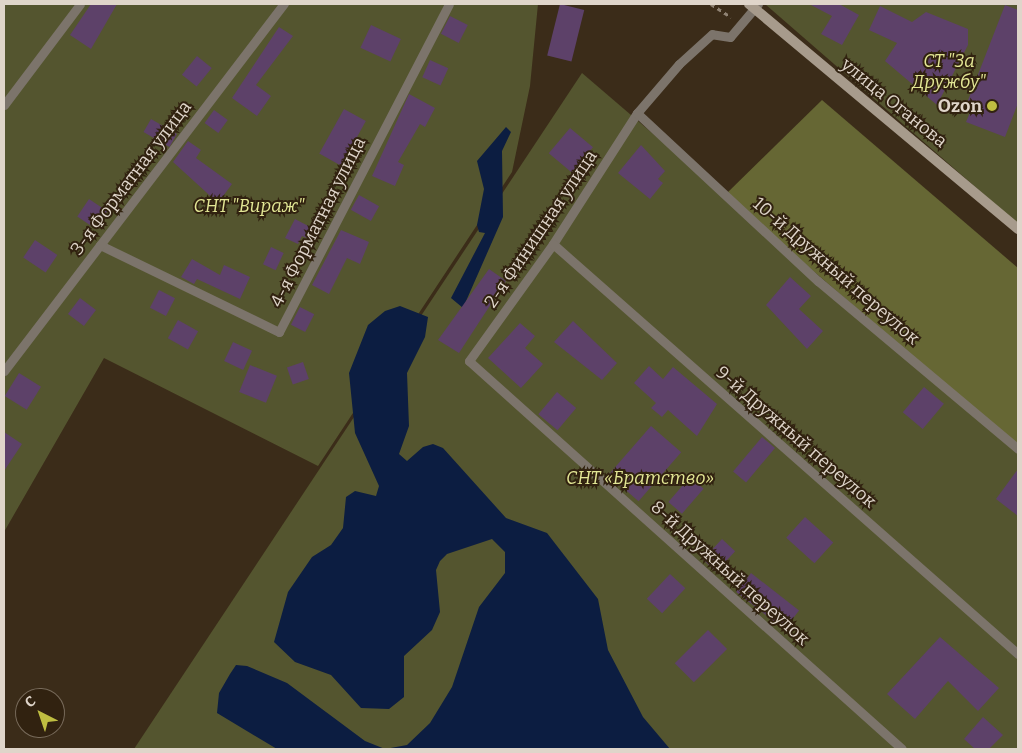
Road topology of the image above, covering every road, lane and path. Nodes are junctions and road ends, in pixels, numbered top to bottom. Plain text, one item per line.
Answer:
1 (80, 4) edge
2 (284, 4) edge
3 (449, 4) edge
4 (712, 4) edge
5 (754, 5) edge
6 (731, 17) dead end
7 (4, 105) edge
8 (637, 114) junction
9 (1018, 228) edge
10 (553, 244) junction
11 (100, 245) junction
12 (469, 361) joint
13 (4, 371) edge
14 (1018, 449) edge
15 (1018, 654) edge
16 (902, 749) edge

1 - 7 lane
2 - 11 lane, 3-я Форматная улица
3 - 11 lane, 4-я Форматная улица
4 - 6 path
5 - 8 lane, 2-я Финишная улица
5 - 9 main road, улица Оганова
8 - 10 lane, 2-я Финишная улица
8 - 14 lane, 10-й Дружный переулок
10 - 12 lane, 2-я Финишная улица
10 - 15 lane, 9-й Дружный переулок
11 - 13 lane, 3-я Форматная улица
12 - 16 lane, 8-й Дружный переулок

